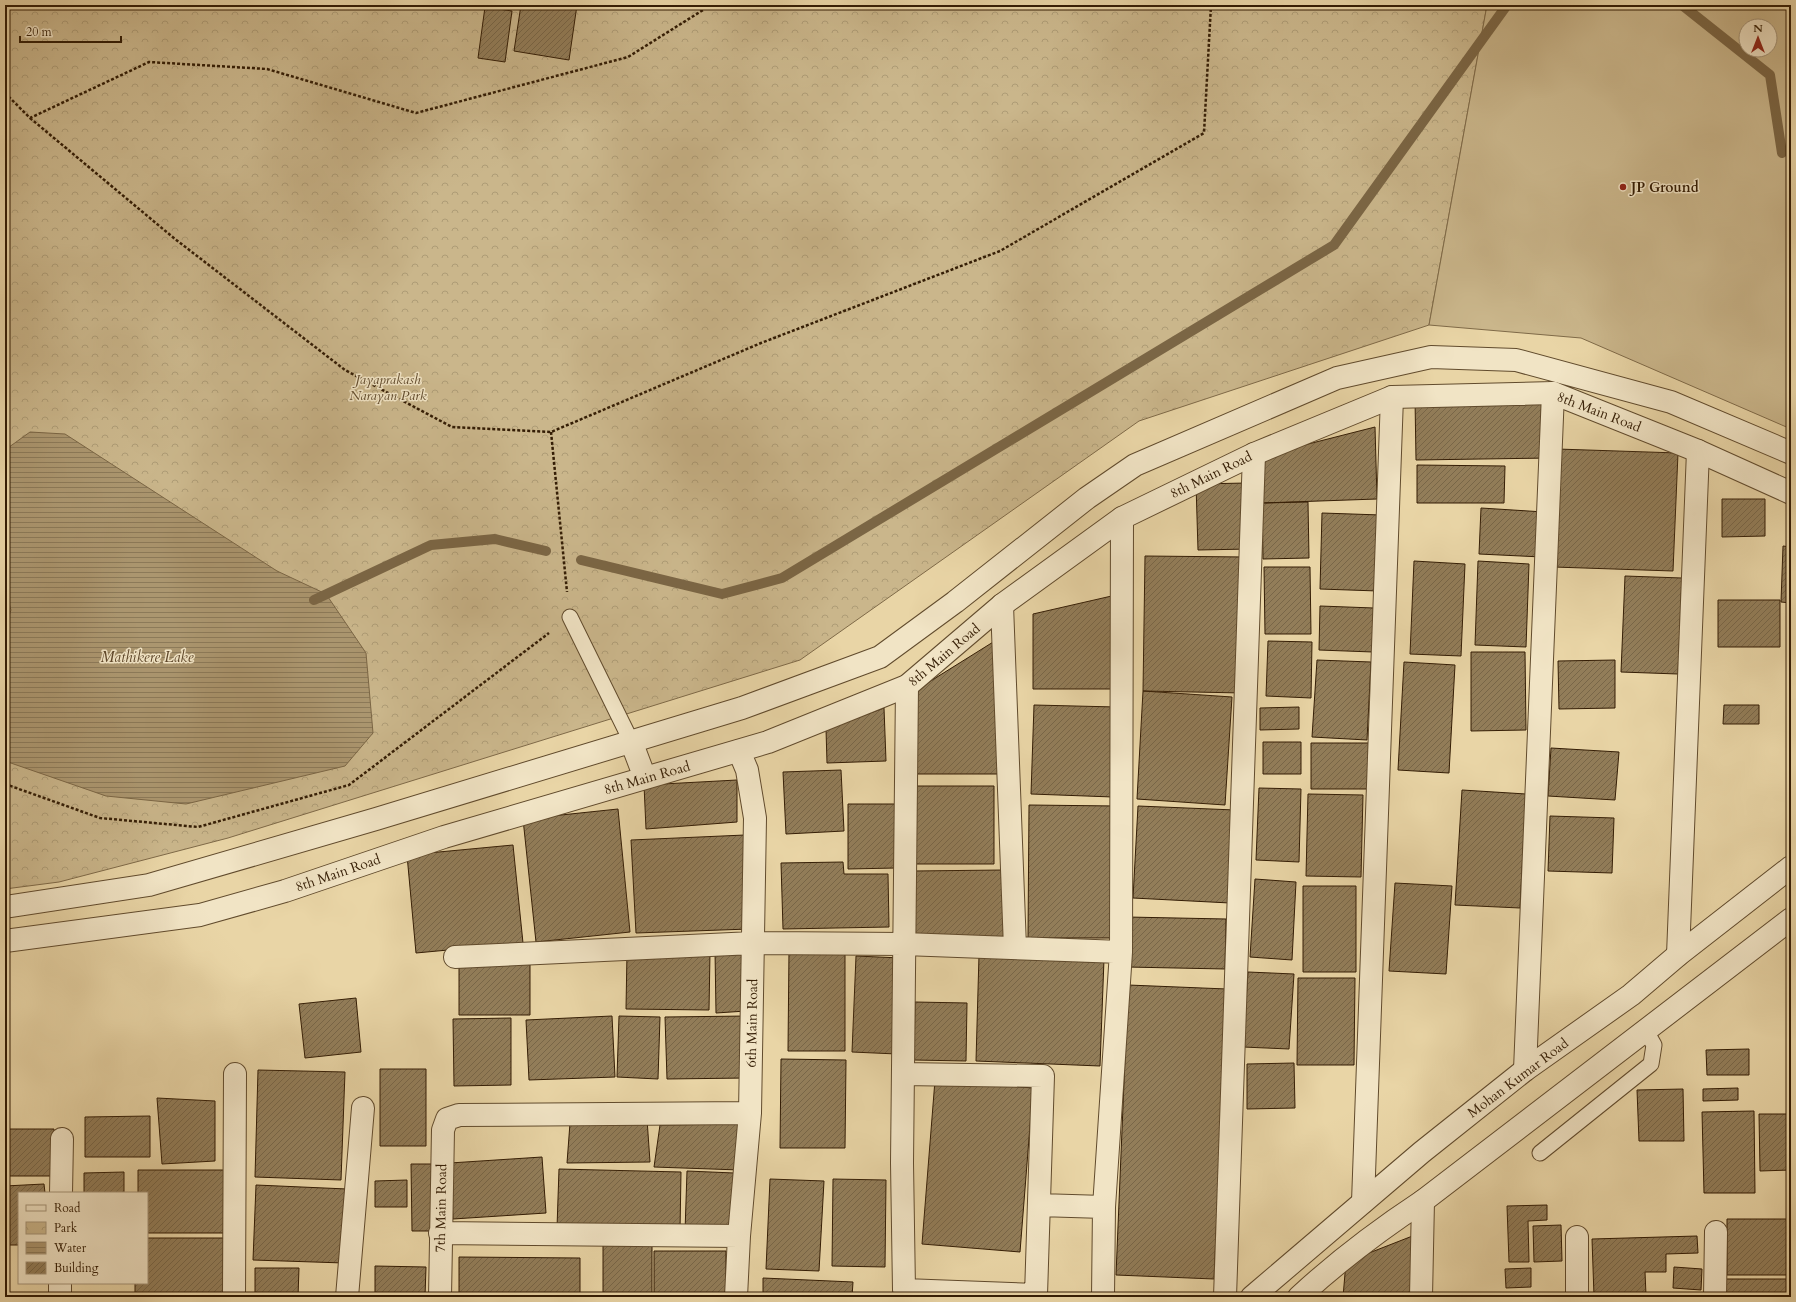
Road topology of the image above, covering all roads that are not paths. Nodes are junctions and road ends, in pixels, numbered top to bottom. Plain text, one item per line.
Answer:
1 (1553, 393) junction
2 (1392, 397) junction
3 (1698, 451) junction
4 (1791, 453) edge
5 (1254, 454) junction
6 (1791, 493) edge
7 (1122, 518) junction
8 (1002, 605) junction
9 (570, 617) road end
10 (907, 686) junction
11 (632, 741) junction
12 (739, 751) junction
13 (645, 778) junction
14 (1791, 867) edge
15 (5, 907) edge
16 (1791, 919) edge
17 (5, 941) edge
18 (753, 942) junction
19 (904, 944) junction
20 (1015, 948) junction
21 (1121, 952) junction
22 (1678, 955) junction
23 (455, 957) dead end
24 (1646, 1031) junction
25 (1524, 1070) junction
26 (235, 1074) dead end
27 (903, 1074) junction
28 (363, 1108) dead end
29 (750, 1113) junction
30 (62, 1139) dead end
31 (1540, 1153) dead end
32 (61, 1192) edge
33 (1423, 1201) junction
34 (1363, 1202) junction
35 (1039, 1205) junction
36 (1104, 1207) junction
37 (1716, 1232) dead end
38 (440, 1233) junction
39 (739, 1236) junction
40 (1576, 1237) dead end
41 (60, 1284) edge
42 (60, 1297) edge
43 (234, 1297) edge
44 (347, 1297) edge
45 (440, 1297) edge
46 (736, 1297) edge
47 (1103, 1297) edge
48 (1226, 1297) edge
49 (1252, 1297) edge
50 (1299, 1297) edge
51 (1421, 1297) edge
52 (1577, 1297) edge
53 (1715, 1297) edge

1 - 2 street, 8th Main Road
1 - 3 street, 8th Main Road
1 - 25 street
2 - 5 street, 8th Main Road
2 - 34 street
3 - 6 street, 8th Main Road
3 - 22 street
4 - 11 street
5 - 7 street, 8th Main Road
5 - 48 street
7 - 8 street, 8th Main Road
7 - 21 street
8 - 10 street, 8th Main Road
8 - 20 street
9 - 11 lane
10 - 12 street, 8th Main Road
10 - 19 street
11 - 13 street
11 - 15 street
12 - 13 street, 8th Main Road
12 - 18 street, 6th Main Road
13 - 17 street, 8th Main Road
14 - 22 street, Mohan Kumar Road
16 - 24 street
18 - 19 street
18 - 23 street
18 - 29 street, 6th Main Road
19 - 20 street
19 - 27 street
20 - 21 street
21 - 36 street
22 - 25 street, Mohan Kumar Road
24 - 31 lane
24 - 33 street
25 - 34 street, Mohan Kumar Road
26 - 43 street
27 - 35 street
27 - 35 street
28 - 44 street
29 - 38 street, 7th Main Road
29 - 39 street, 6th Main Road
30 - 32 street
33 - 50 street
33 - 51 street
34 - 49 street, Mohan Kumar Road
35 - 36 street
36 - 47 street
37 - 53 street
38 - 39 street
38 - 45 street, 7th Main Road
39 - 46 street, 6th Main Road
40 - 52 street
41 - 42 street

